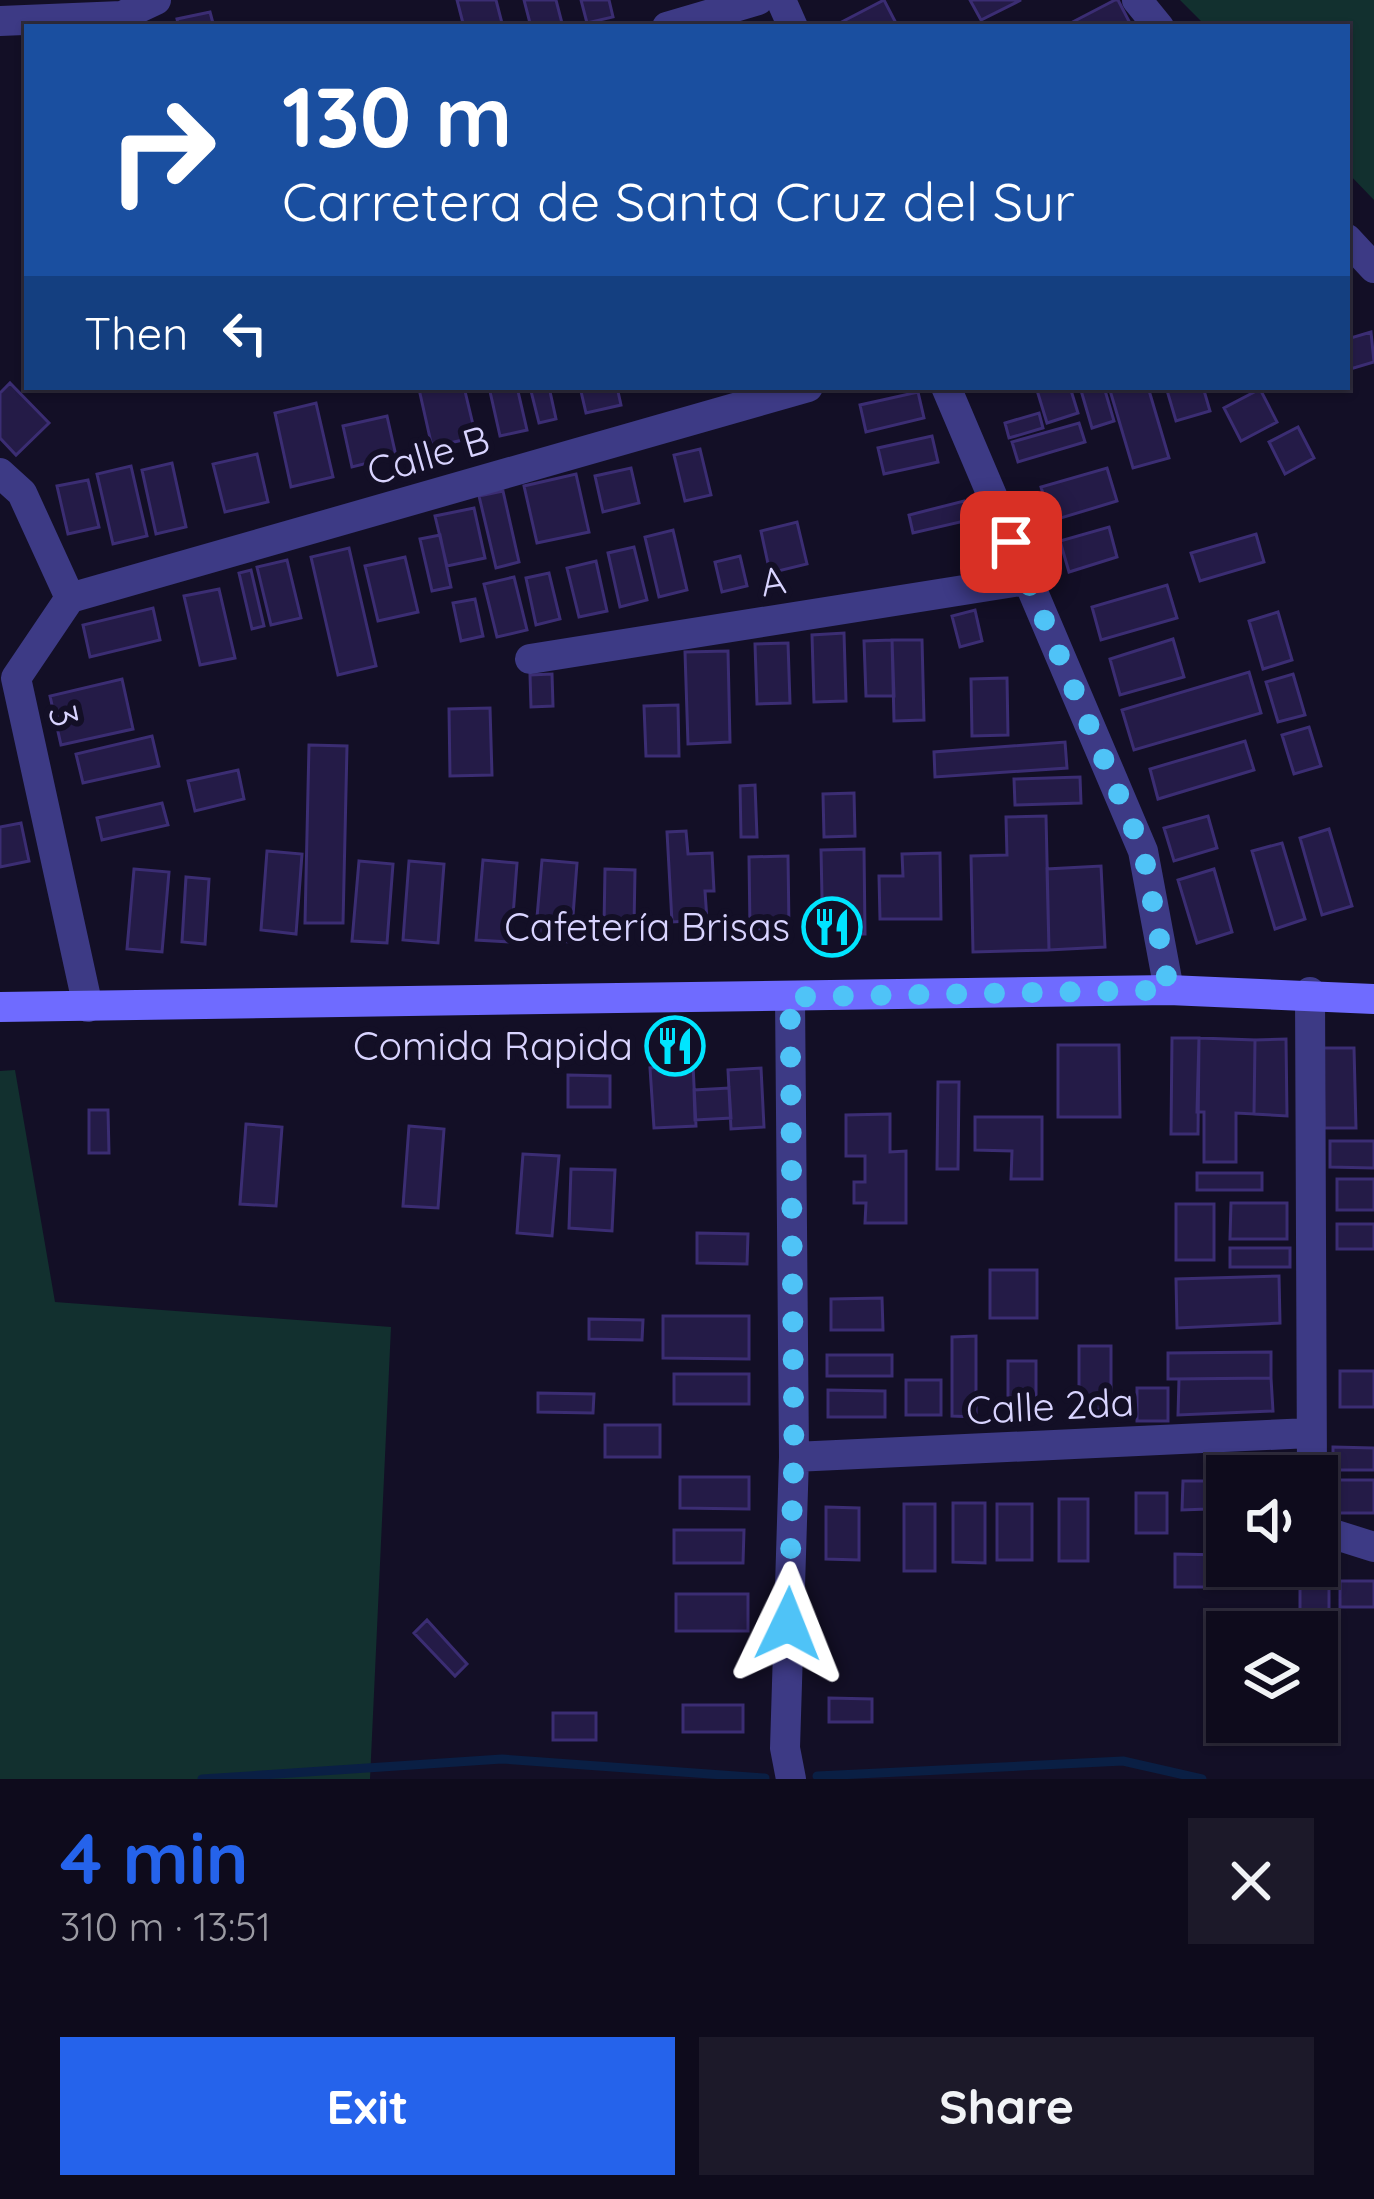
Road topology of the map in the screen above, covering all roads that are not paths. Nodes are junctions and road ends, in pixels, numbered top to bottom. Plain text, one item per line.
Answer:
1 (156, 0) edge
2 (758, 0) edge
3 (1137, 0) edge
4 (0, 21) edge
5 (124, 22) edge
6 (678, 24) edge
7 (1157, 24) edge
8 (798, 390) edge
9 (947, 390) edge
10 (0, 473) edge
11 (1027, 580) junction
12 (70, 598) junction
13 (530, 659) dead end
14 (1169, 990) junction
15 (1310, 992) junction
16 (790, 997) junction
17 (1374, 999) edge
18 (0, 1006) edge
19 (88, 1007) junction
20 (1310, 1433) junction
21 (1311, 1455) edge
22 (794, 1457) junction
23 (1338, 1536) edge
24 (1374, 1547) edge
25 (791, 1779) edge

1 - 5 street
2 - 6 street
3 - 7 street
4 - 5 street
8 - 12 street, Calle B
9 - 11 street
10 - 12 street
11 - 13 street, A
11 - 14 street
12 - 19 street, 3
14 - 15 main road
14 - 16 main road
15 - 17 main road
15 - 20 street
16 - 19 main road
16 - 22 street
18 - 19 main road
20 - 21 street
20 - 22 street, Calle 2da
22 - 25 street
23 - 24 street

